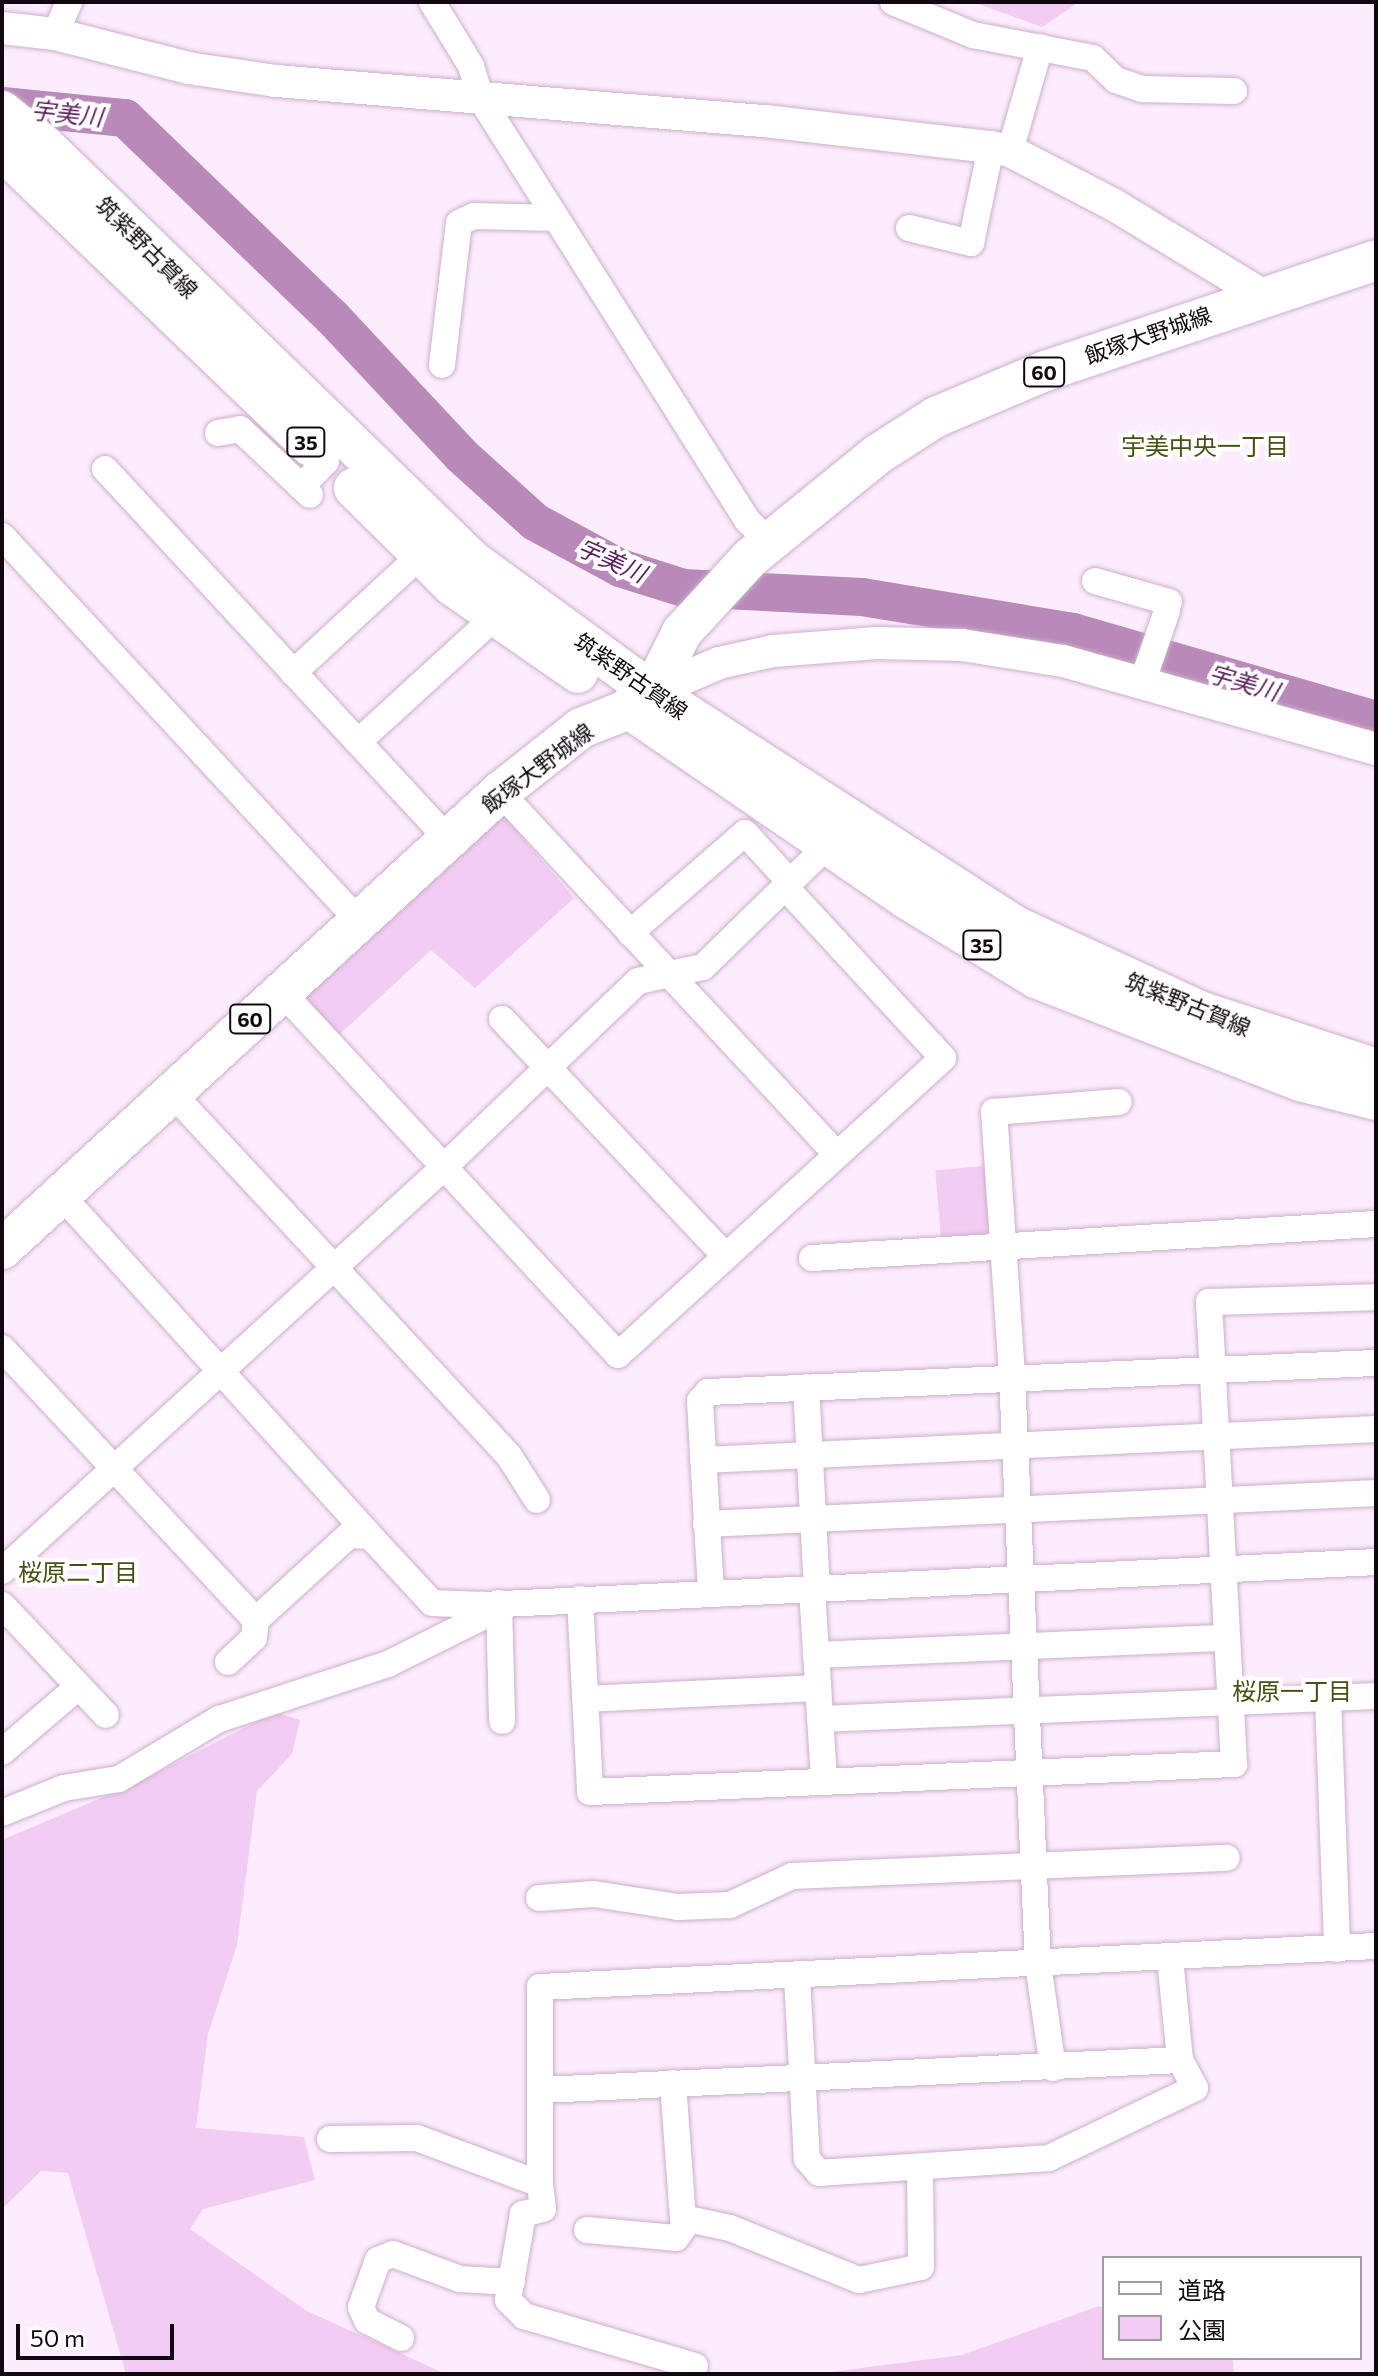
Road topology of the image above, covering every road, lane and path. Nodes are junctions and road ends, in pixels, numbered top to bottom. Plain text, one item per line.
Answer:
1 (69, 2) edge
2 (432, 2) edge
3 (893, 2) edge
4 (2, 28) edge
5 (55, 34) junction
6 (1040, 47) junction
7 (1234, 91) dead end
8 (481, 99) junction
9 (2, 111) edge
10 (1001, 149) junction
11 (2, 150) edge
12 (555, 218) junction
13 (909, 228) dead end
14 (1376, 260) edge
15 (1262, 295) junction
16 (442, 365) dead end
17 (218, 433) dead end
18 (105, 469) dead end
19 (312, 481) junction
20 (2, 536) edge
21 (759, 550) junction
22 (421, 555) junction
23 (1095, 581) dead end
24 (496, 616) junction
25 (293, 673) junction
26 (1144, 677) junction
27 (641, 700) junction
28 (358, 742) junction
29 (1376, 749) edge
30 (500, 792) junction
31 (448, 839) junction
32 (828, 845) junction
33 (787, 885) junction
34 (358, 920) junction
35 (630, 933) junction
36 (665, 971) junction
37 (281, 991) junction
38 (502, 1019) dead end
39 (548, 1067) junction
40 (1376, 1069) edge
41 (170, 1091) junction
42 (1376, 1100) edge
43 (1119, 1102) dead end
44 (836, 1153) junction
45 (443, 1168) junction
46 (60, 1194) junction
47 (1376, 1224) edge
48 (278, 1234) dead end
49 (1004, 1247) junction
50 (2, 1249) edge
51 (725, 1256) junction
52 (812, 1258) dead end
53 (326, 1272) junction
54 (1376, 1297) edge
55 (2, 1348) edge
56 (1376, 1363) edge
57 (1212, 1368) junction
58 (220, 1369) junction
59 (1012, 1375) junction
60 (806, 1387) junction
61 (1376, 1429) edge
62 (1215, 1436) junction
63 (1016, 1446) junction
64 (811, 1455) junction
65 (703, 1460) junction
66 (113, 1468) junction
67 (1376, 1493) edge
68 (537, 1500) dead end
69 (1219, 1500) junction
70 (1019, 1509) junction
71 (814, 1519) junction
72 (706, 1524) junction
73 (370, 1536) junction
74 (1376, 1562) edge
75 (1222, 1568) junction
76 (2, 1571) edge
77 (1022, 1577) junction
78 (814, 1588) junction
79 (711, 1592) junction
80 (580, 1599) junction
81 (490, 1604) junction
82 (2, 1605) edge
83 (256, 1620) junction
84 (1226, 1638) junction
85 (1025, 1647) junction
86 (816, 1655) junction
87 (228, 1662) dead end
88 (79, 1686) junction
89 (818, 1688) junction
90 (1376, 1696) edge
91 (1328, 1698) junction
92 (585, 1699) junction
93 (1229, 1701) junction
94 (1028, 1709) junction
95 (106, 1715) dead end
96 (820, 1719) junction
97 (502, 1721) dead end
98 (2, 1752) edge
99 (1032, 1774) junction
100 (824, 1781) junction
101 (2, 1813) edge
102 (1227, 1858) dead end
103 (1035, 1867) junction
104 (539, 1898) dead end
105 (1376, 1946) edge
106 (1337, 1949) junction
107 (1170, 1958) junction
108 (1038, 1964) junction
109 (797, 1977) junction
110 (1180, 2060) junction
111 (1053, 2068) junction
112 (801, 2075) junction
113 (673, 2083) junction
114 (542, 2090) junction
115 (330, 2139) dead end
116 (920, 2168) junction
117 (540, 2184) junction
118 (689, 2220) junction
119 (587, 2230) dead end
120 (512, 2282) junction
121 (401, 2338) dead end
122 (695, 2366) dead end

1 - 5 street
2 - 8 street
3 - 6 street
4 - 5 street
5 - 8 street
6 - 7 street
6 - 10 street
8 - 10 street
8 - 12 street
9 - 27 main road, 筑紫野古賀線 / 35
10 - 13 street
10 - 15 street
11 - 19 main road, 筑紫野古賀線 / 35
12 - 16 street
12 - 21 street
14 - 15 main road, 飯塚大野城線 / 60
15 - 21 main road, 飯塚大野城線 / 60
17 - 19 street
18 - 25 street
19 - 22 main road, 筑紫野古賀線 / 35
20 - 34 street
21 - 27 main road, 飯塚大野城線 / 60
22 - 24 main road, 筑紫野古賀線 / 35
22 - 25 street
23 - 26 street
24 - 27 main road, 筑紫野古賀線 / 35
24 - 28 street
25 - 28 street
26 - 27 street
26 - 29 street
27 - 30 main road, 飯塚大野城線 / 60
27 - 32 main road, 筑紫野古賀線 / 35
27 - 40 main road, 筑紫野古賀線 / 35
28 - 31 street
30 - 31 main road, 飯塚大野城線 / 60
30 - 35 street
31 - 34 main road, 飯塚大野城線 / 60
32 - 33 street
32 - 42 main road, 筑紫野古賀線 / 35
33 - 35 street
33 - 36 street
33 - 44 street
34 - 37 main road, 飯塚大野城線 / 60
35 - 36 street
36 - 39 street
36 - 44 street
37 - 41 main road, 飯塚大野城線 / 60
37 - 45 street
38 - 39 street
39 - 45 street
39 - 51 street
41 - 46 main road, 飯塚大野城線 / 60
41 - 53 street
43 - 49 street
44 - 51 street
45 - 51 street
45 - 53 street
46 - 50 main road, 飯塚大野城線 / 60
46 - 58 street
47 - 49 street
48 - 53 street
49 - 52 street
49 - 59 street
53 - 58 street
53 - 68 street
54 - 57 street
55 - 66 street
56 - 57 street
57 - 59 street
57 - 62 street
58 - 66 street
58 - 73 street
59 - 60 street
59 - 63 street
60 - 64 street
60 - 65 street
61 - 62 street
62 - 63 street
62 - 69 street
63 - 64 street
63 - 70 street
64 - 65 street
64 - 71 street
65 - 72 street
66 - 76 street
66 - 83 street
67 - 69 street
69 - 70 street
69 - 75 street
70 - 71 street
70 - 77 street
71 - 72 street
71 - 78 street
72 - 79 street
73 - 81 street
73 - 83 street
74 - 75 street
75 - 77 street
75 - 84 street
77 - 78 street
77 - 85 street
78 - 79 street
78 - 86 street
79 - 80 street
80 - 81 street
80 - 92 street
81 - 97 street
81 - 101 street
82 - 88 street
83 - 87 street
84 - 85 street
84 - 93 street
85 - 86 street
85 - 94 street
86 - 89 street
88 - 95 street
88 - 98 street
89 - 92 street
89 - 96 street
90 - 91 street
91 - 93 street
91 - 106 street
92 - 100 street
93 - 94 street
93 - 99 street
94 - 96 street
94 - 99 street
96 - 100 street
99 - 100 street
99 - 103 street
102 - 103 street
103 - 104 street
103 - 108 street
105 - 106 street
106 - 107 street
107 - 108 street
107 - 110 street
108 - 109 street
108 - 111 street
109 - 112 street
109 - 114 street
110 - 111 street
110 - 116 street
111 - 112 street
112 - 113 street
112 - 116 street
113 - 114 street
113 - 118 street
114 - 117 street
115 - 117 street
116 - 118 street
117 - 120 street
118 - 119 street
120 - 121 street
120 - 122 street

